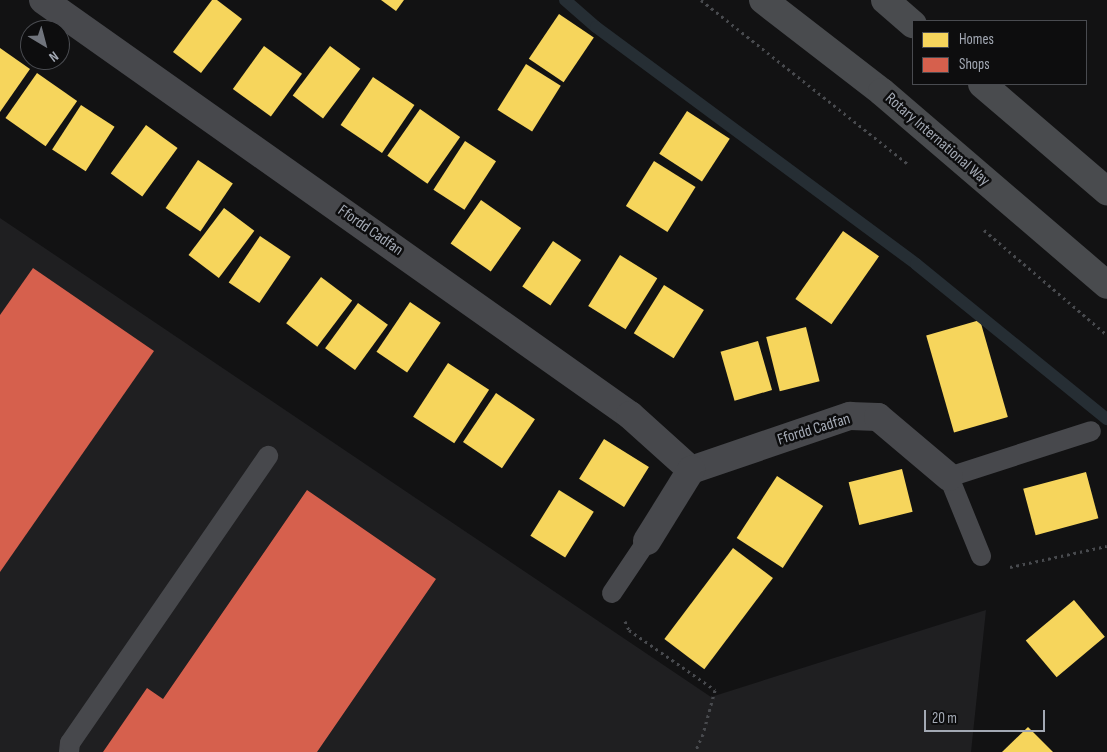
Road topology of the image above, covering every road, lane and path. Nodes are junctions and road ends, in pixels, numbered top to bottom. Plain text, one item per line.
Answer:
1 (43, 0) edge
2 (701, 0) edge
3 (763, 0) edge
4 (885, 0) edge
5 (912, 23) edge
6 (983, 85) edge
7 (912, 168) dead end
8 (1107, 191) edge
9 (980, 225) dead end
10 (1107, 285) edge
11 (1107, 335) edge
12 (1091, 431) dead end
13 (268, 456) dead end
14 (691, 470) junction
15 (949, 477) junction
16 (647, 541) joint
17 (1107, 546) edge
18 (981, 556) joint
19 (612, 594) joint
20 (69, 752) edge
21 (695, 752) edge

1 - 14 street, Ffordd Cadfan
2 - 7 path
3 - 10 main road, Rotary International Way
4 - 5 main road
6 - 8 main road
9 - 11 path
12 - 15 lane
13 - 20 lane
14 - 15 street, Ffordd Cadfan
14 - 16 street
15 - 18 lane
16 - 19 lane
17 - 18 path
19 - 21 path

